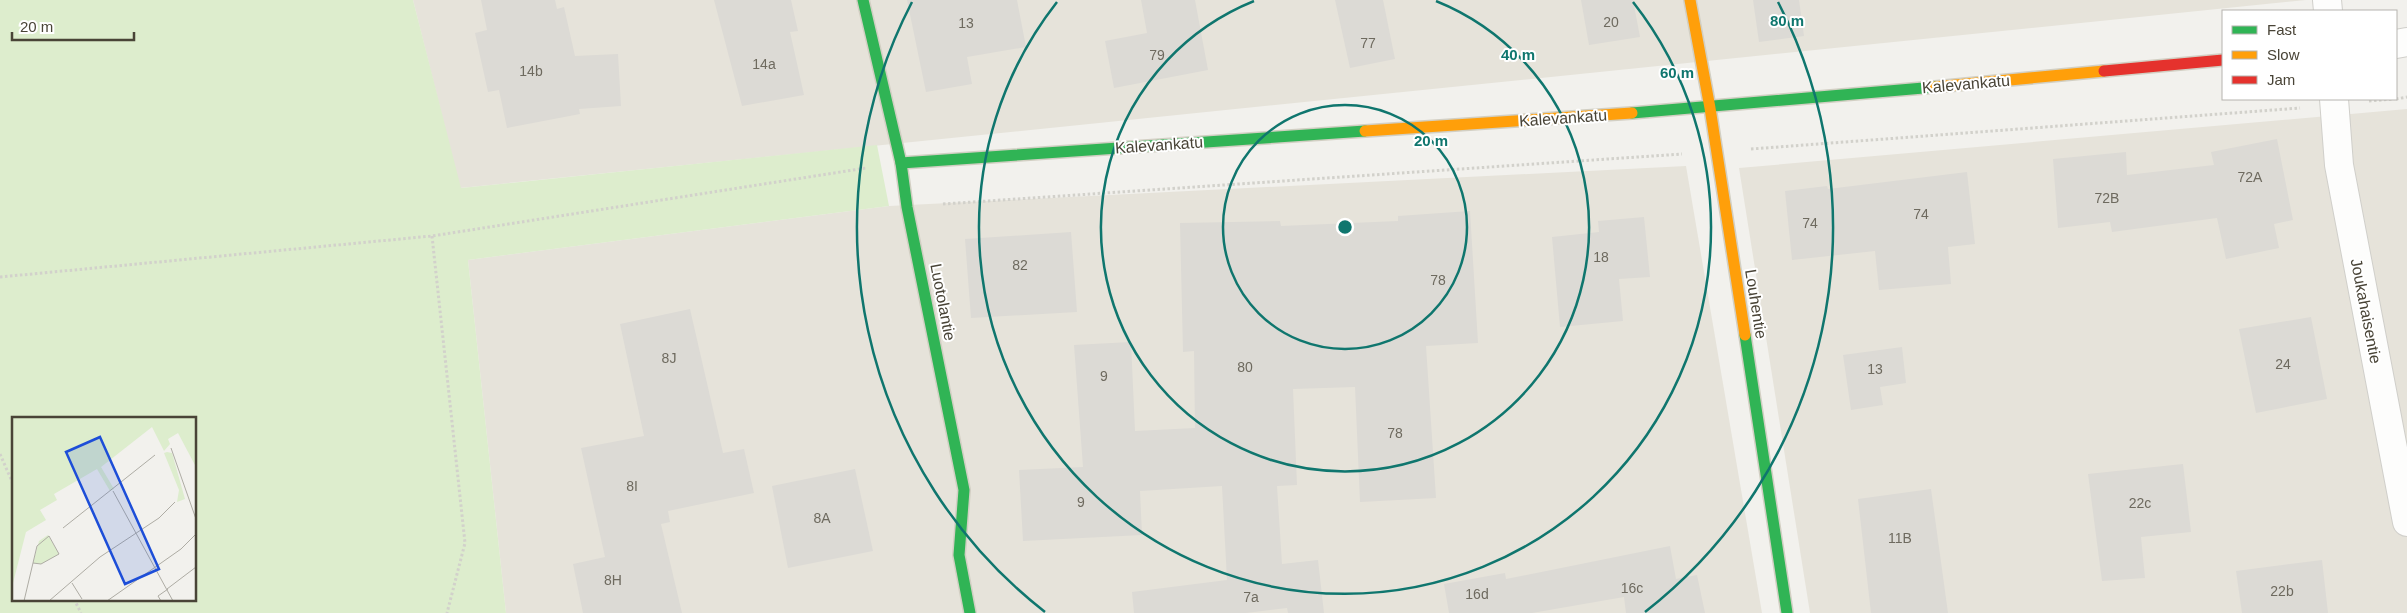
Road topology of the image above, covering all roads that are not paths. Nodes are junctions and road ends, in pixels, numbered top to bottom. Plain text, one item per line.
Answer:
1 (863, 0) edge
2 (1690, 0) edge
3 (2222, 60) edge
4 (2334, 102) edge
5 (1710, 108) junction
6 (901, 163) junction
7 (2407, 522) edge
8 (970, 613) edge
9 (1787, 613) edge

1 - 6 street, Luotolantie
2 - 5 street, Louhentie
3 - 5 street, Kalevankatu
4 - 7 street, Joukahaisentie
5 - 6 street, Kalevankatu
5 - 9 street, Louhentie
6 - 8 street, Luotolantie

